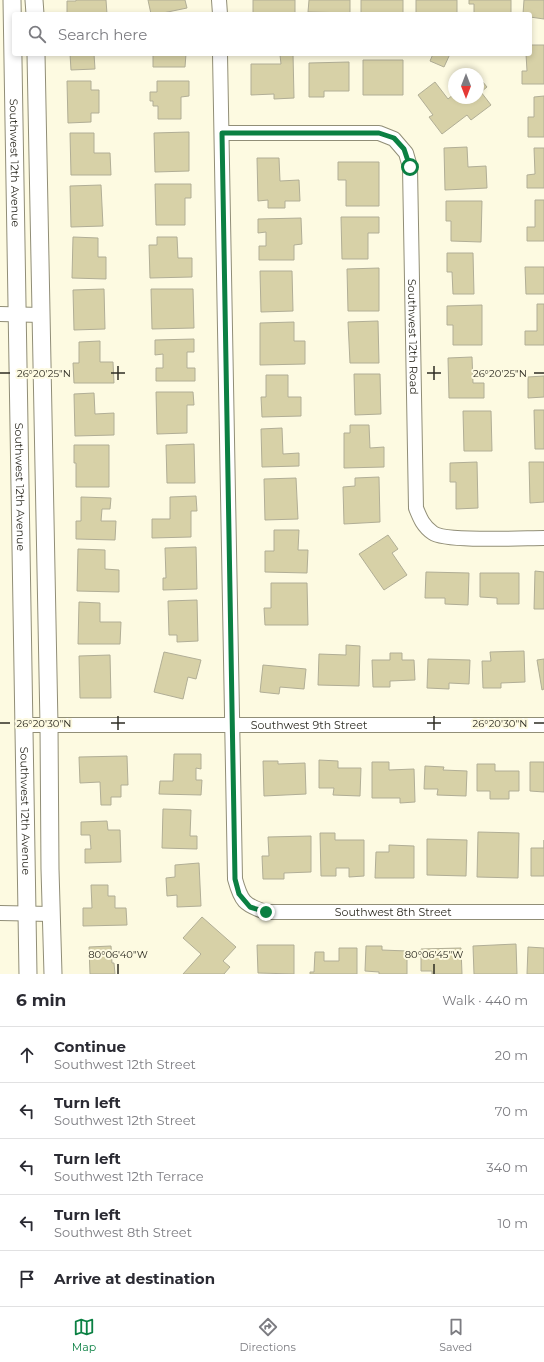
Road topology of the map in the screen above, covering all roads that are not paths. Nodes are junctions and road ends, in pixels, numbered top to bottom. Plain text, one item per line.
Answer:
1 (12, 0) edge
2 (34, 0) edge
3 (219, 0) edge
4 (12, 12) edge
5 (35, 12) edge
6 (220, 12) edge
7 (13, 56) edge
8 (36, 56) edge
9 (220, 56) edge
10 (222, 133) junction
11 (0, 314) edge
12 (17, 315) junction
13 (41, 315) junction
14 (544, 538) edge
15 (25, 725) junction
16 (49, 725) junction
17 (544, 725) edge
18 (232, 726) junction
19 (544, 912) edge
20 (0, 913) edge
21 (28, 913) junction
22 (51, 914) junction
23 (28, 974) edge
24 (53, 974) edge

1 - 4 street, Southwest 12th Avenue
2 - 5 street
3 - 6 street
7 - 12 street, Southwest 12th Avenue
8 - 13 street, Southwest 12th Avenue
9 - 10 street
10 - 14 street, Southwest 12th Road
10 - 18 street
11 - 12 street
12 - 13 street
12 - 15 street, Southwest 12th Avenue
13 - 16 street, Southwest 12th Avenue
15 - 16 street, Southwest 9th Street
15 - 21 street, Southwest 12th Avenue
16 - 18 street, Southwest 9th Street
16 - 22 street, Southwest 12th Avenue
17 - 18 street, Southwest 9th Street
18 - 19 street, Southwest 8th Street
20 - 21 street
21 - 22 street
21 - 23 street, Southwest 12th Avenue
22 - 24 street, Southwest 12th Avenue

